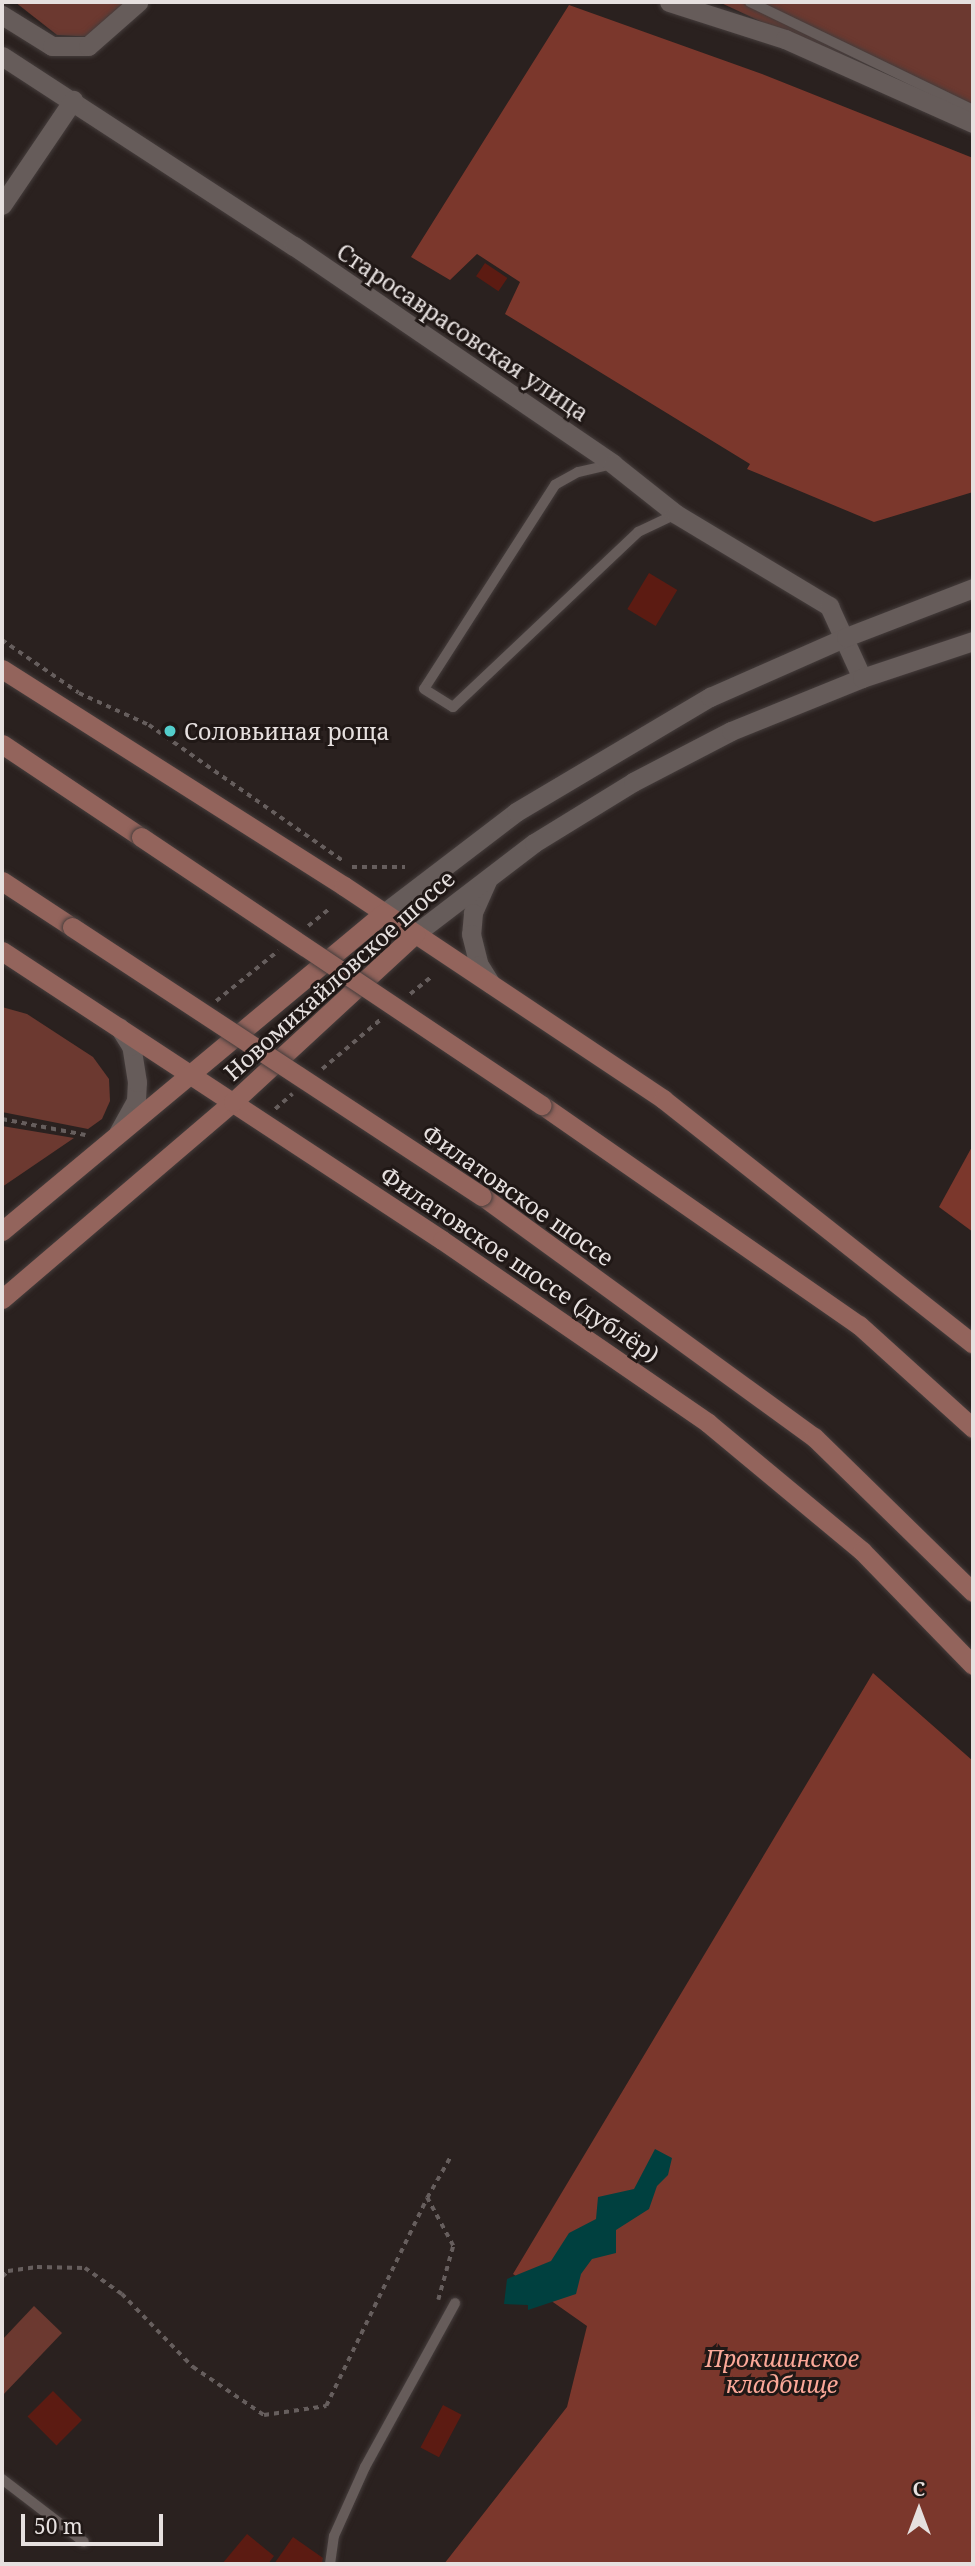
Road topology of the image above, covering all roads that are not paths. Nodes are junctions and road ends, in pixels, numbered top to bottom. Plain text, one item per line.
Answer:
1 (138, 2) edge
2 (669, 2) edge
3 (750, 2) edge
4 (2, 15) edge
5 (2, 56) edge
6 (73, 100) junction
7 (973, 110) edge
8 (973, 123) edge
9 (2, 205) edge
10 (613, 464) junction
11 (676, 514) junction
12 (973, 588) edge
13 (846, 637) junction
14 (973, 641) edge
15 (2, 669) edge
16 (862, 678) junction
17 (2, 744) edge
18 (492, 874) junction
19 (2, 881) edge
20 (384, 913) junction
21 (415, 934) junction
22 (2, 951) edge
23 (491, 984) junction
24 (119, 1027) junction
25 (191, 1074) junction
26 (233, 1102) junction
27 (113, 1141) junction
28 (2, 1231) edge
29 (2, 1299) edge
30 (973, 1345) edge
31 (973, 1427) edge
32 (973, 1592) edge
33 (973, 1665) edge
34 (455, 2303) dead end
35 (2, 2479) edge
36 (84, 2542) dead end
37 (330, 2564) edge

1 - 4 street
2 - 8 street
3 - 7 lane
5 - 6 street, Старосаврасовская улица
6 - 9 street
6 - 10 street, Старосаврасовская улица
10 - 11 street, Старосаврасовская улица
10 - 11 lane
11 - 13 street, Старосаврасовская улица
12 - 13 street, Новомихайловское шоссе
13 - 16 street, Старосаврасовская улица
13 - 20 street, Новомихайловское шоссе
14 - 16 street, Новомихайловское шоссе
15 - 20 main road
16 - 18 street, Новомихайловское шоссе
17 - 31 main road, bridge
18 - 21 street, Новомихайловское шоссе
18 - 23 street
19 - 32 main road, Филатовское шоссе, bridge
20 - 21 main road
20 - 25 main road, Новомихайловское шоссе
21 - 23 main road
21 - 26 main road, Новомихайловское шоссе
22 - 24 main road, Филатовское шоссе (дублёр)
23 - 30 main road
24 - 25 main road, Филатовское шоссе (дублёр)
24 - 27 street
25 - 26 main road, Филатовское шоссе (дублёр)
25 - 27 main road, Новомихайловское шоссе
26 - 29 main road, Новомихайловское шоссе
26 - 33 main road, Филатовское шоссе (дублёр)
27 - 28 main road, Новомихайловское шоссе
34 - 37 lane
35 - 36 lane

